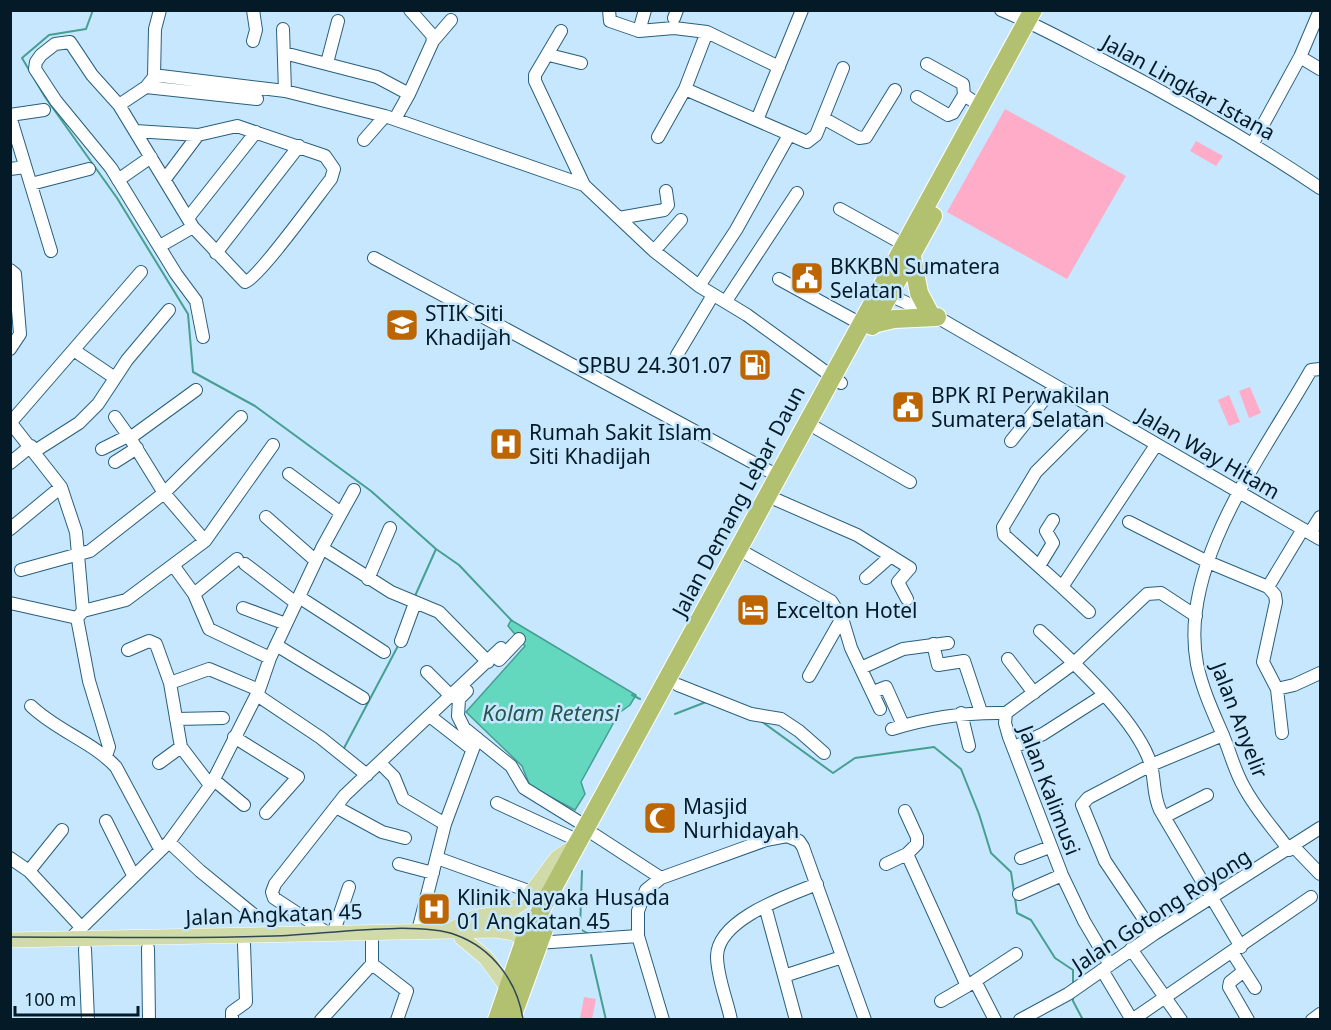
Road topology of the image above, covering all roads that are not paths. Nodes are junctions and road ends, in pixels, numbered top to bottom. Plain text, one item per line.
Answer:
1 (160, 10) edge
2 (252, 10) edge
3 (410, 10) edge
4 (609, 10) edge
5 (645, 10) edge
6 (802, 10) edge
7 (1001, 10) edge
8 (1320, 10) edge
9 (1034, 17) edge
10 (451, 20) dead end
11 (338, 21) dead end
12 (283, 29) dead end
13 (561, 31) dead end
14 (639, 31) junction
15 (707, 32) junction
16 (253, 41) dead end
17 (433, 41) junction
18 (284, 53) junction
19 (549, 55) junction
20 (1300, 57) junction
21 (327, 63) junction
22 (581, 63) dead end
23 (927, 64) dead end
24 (779, 66) junction
25 (843, 68) dead end
26 (1320, 69) edge
27 (150, 82) junction
28 (685, 89) junction
29 (225, 90) junction
30 (895, 90) dead end
31 (285, 92) junction
32 (410, 94) junction
33 (964, 95) junction
34 (917, 97) dead end
35 (257, 99) dead end
36 (119, 105) junction
37 (982, 107) junction
38 (44, 110) dead end
39 (10, 116) edge
40 (390, 118) junction
41 (823, 118) junction
42 (757, 120) junction
43 (135, 131) junction
44 (256, 132) junction
45 (198, 135) junction
46 (789, 135) junction
47 (658, 137) dead end
48 (364, 140) dead end
49 (1253, 143) junction
50 (298, 146) junction
51 (151, 157) junction
52 (25, 167) junction
53 (10, 169) edge
54 (89, 169) dead end
55 (118, 180) junction
56 (165, 180) junction
57 (31, 184) junction
58 (584, 185) junction
59 (1320, 188) edge
60 (666, 191) dead end
61 (797, 193) dead end
62 (840, 209) dead end
63 (619, 218) junction
64 (681, 219) dead end
65 (191, 223) junction
66 (160, 246) junction
67 (907, 250) junction
68 (654, 251) junction
69 (51, 252) dead end
70 (216, 253) junction
71 (374, 258) dead end
72 (10, 270) edge
73 (141, 272) dead end
74 (778, 279) dead end
75 (699, 286) junction
76 (884, 293) junction
77 (713, 295) junction
78 (726, 301) junction
79 (169, 310) dead end
80 (933, 314) junction
81 (867, 324) junction
82 (203, 337) dead end
83 (12, 346) edge
84 (75, 351) junction
85 (677, 355) dead end
86 (1320, 369) edge
87 (115, 378) junction
88 (836, 380) junction
89 (1054, 386) junction
90 (196, 390) dead end
91 (1096, 411) junction
92 (115, 417) dead end
93 (241, 417) dead end
94 (11, 422) edge
95 (816, 428) junction
96 (132, 440) junction
97 (1011, 441) dead end
98 (273, 445) dead end
99 (1156, 445) junction
100 (102, 448) dead end
101 (33, 449) junction
102 (115, 462) dead end
103 (10, 463) edge
104 (289, 474) dead end
105 (778, 476) junction
106 (910, 482) dead end
107 (61, 487) junction
108 (354, 490) dead end
109 (1240, 492) junction
110 (165, 493) junction
111 (777, 500) junction
112 (341, 513) junction
113 (1320, 517) edge
114 (266, 518) dead end
115 (1053, 520) dead end
116 (1129, 522) dead end
117 (390, 528) dead end
118 (10, 529) edge
119 (1311, 534) edge
120 (205, 541) junction
121 (322, 549) junction
122 (743, 552) junction
123 (80, 554) junction
124 (891, 556) junction
125 (316, 561) junction
126 (1208, 562) junction
127 (173, 565) junction
128 (1039, 566) junction
129 (21, 570) dead end
130 (866, 578) dead end
131 (368, 579) junction
132 (1062, 587) junction
133 (1268, 587) junction
134 (194, 594) junction
135 (907, 599) dead end
136 (297, 600) junction
137 (414, 602) junction
138 (10, 603) edge
139 (243, 608) dead end
140 (1089, 612) dead end
141 (80, 615) junction
142 (1196, 616) junction
143 (842, 618) junction
144 (286, 624) junction
145 (1040, 631) dead end
146 (519, 639) dead end
147 (401, 640) dead end
148 (948, 643) dead end
149 (933, 644) junction
150 (276, 645) junction
151 (501, 648) dead end
152 (128, 650) dead end
153 (384, 652) dead end
154 (270, 658) junction
155 (1008, 659) dead end
156 (488, 662) junction
157 (1074, 663) junction
158 (861, 668) junction
159 (427, 672) dead end
160 (1320, 673) edge
161 (809, 676) dead end
162 (170, 683) junction
163 (678, 685) junction
164 (1277, 689) junction
165 (873, 692) junction
166 (258, 693) junction
167 (1034, 693) junction
168 (1104, 695) junction
169 (452, 697) junction
170 (363, 698) dead end
171 (31, 706) dead end
172 (880, 709) dead end
173 (981, 712) junction
174 (1006, 712) junction
175 (961, 713) junction
176 (430, 717) junction
177 (223, 718) dead end
178 (176, 719) junction
179 (1282, 733) dead end
180 (1223, 735) junction
181 (234, 737) junction
182 (474, 744) junction
183 (969, 746) dead end
184 (181, 747) junction
185 (1014, 747) junction
186 (824, 753) dead end
187 (106, 756) junction
188 (159, 763) dead end
189 (380, 763) junction
190 (1151, 765) junction
191 (367, 775) junction
192 (212, 783) junction
193 (1207, 795) dead end
194 (497, 803) dead end
195 (244, 805) dead end
196 (336, 807) junction
197 (905, 811) dead end
198 (266, 813) dead end
199 (1164, 817) junction
200 (106, 821) dead end
201 (445, 824) junction
202 (1320, 828) edge
203 (62, 830) dead end
204 (585, 837) junction
205 (405, 838) dead end
206 (164, 845) junction
207 (1050, 847) junction
208 (1292, 848) junction
209 (906, 854) junction
210 (10, 858) edge
211 (437, 858) junction
212 (1021, 858) dead end
213 (399, 864) dead end
214 (886, 864) dead end
215 (30, 871) junction
216 (433, 873) junction
217 (1320, 874) edge
218 (133, 875) junction
219 (1062, 875) junction
220 (661, 878) junction
221 (817, 884) junction
222 (349, 887) dead end
223 (534, 892) junction
224 (1019, 894) dead end
225 (1213, 897) junction
226 (1311, 897) dead end
227 (765, 906) junction
228 (254, 915) dead end
229 (81, 927) junction
230 (418, 931) junction
231 (331, 934) junction
232 (456, 934) junction
233 (1154, 934) junction
234 (638, 936) junction
235 (70, 939) junction
236 (10, 940) edge
237 (372, 940) junction
238 (244, 944) junction
239 (529, 946) junction
240 (148, 948) junction
241 (85, 949) junction
242 (1237, 949) junction
243 (10, 950) edge
244 (1131, 950) junction
245 (1017, 954) dead end
246 (842, 957) junction
247 (372, 964) junction
248 (1106, 967) junction
249 (1244, 971) junction
250 (784, 976) junction
251 (971, 983) junction
252 (507, 987) junction
253 (1255, 988) dead end
254 (1164, 998) junction
255 (941, 1001) dead end
256 (1320, 1014) edge
257 (87, 1020) edge
258 (149, 1020) edge
259 (232, 1020) edge
260 (321, 1020) edge
261 (397, 1020) edge
262 (497, 1020) edge
263 (511, 1020) edge
264 (663, 1020) edge
265 (731, 1020) edge
266 (796, 1020) edge
267 (865, 1020) edge
268 (995, 1020) edge
269 (1020, 1020) edge
270 (1181, 1020) edge
271 (1248, 1020) edge
272 (1312, 1020) edge

1 - 27 street
2 - 16 street
3 - 17 street
4 - 14 street
5 - 14 street
6 - 24 street
7 - 9 street, Jalan Lingkar Istana
8 - 20 street
9 - 37 highway, Jalan Demang Lebar Daun
9 - 49 street, Jalan Lingkar Istana
9 - 67 highway, Jalan Demang Lebar Daun
10 - 17 street
11 - 21 street
12 - 18 street
13 - 19 street
14 - 15 street
15 - 24 street
15 - 28 street
17 - 32 street
18 - 21 street
18 - 31 street
19 - 22 street
19 - 58 street
20 - 26 street
20 - 49 street
21 - 32 street
23 - 33 street
24 - 42 street
25 - 41 street
27 - 29 street
27 - 36 street
28 - 42 street
28 - 47 street
29 - 31 street
29 - 35 street
30 - 41 street
31 - 40 street
32 - 40 street
33 - 34 street
33 - 37 street
36 - 43 street
36 - 55 street
37 - 67 highway, Jalan Demang Lebar Daun
38 - 39 street
39 - 52 street
40 - 48 street
40 - 58 street
41 - 46 street
42 - 46 street
43 - 45 street
43 - 51 street
44 - 45 street
44 - 50 street
44 - 65 street
45 - 56 street
46 - 75 street
49 - 59 street, Jalan Lingkar Istana
50 - 70 street
50 - 70 street
51 - 55 street
51 - 56 street
52 - 53 street
52 - 57 street
54 - 57 street
55 - 66 street
56 - 65 street
57 - 69 street
58 - 63 street
60 - 63 street
61 - 78 street
62 - 67 street
63 - 68 street
64 - 68 street
65 - 66 street
65 - 70 street
66 - 82 street
67 - 76 highway, Jalan Demang Lebar Daun
67 - 80 highway
68 - 75 street
71 - 105 street
72 - 83 street
73 - 84 street
74 - 81 street
75 - 77 street
76 - 80 street, Jalan Way Hitam
76 - 81 highway, Jalan Demang Lebar Daun
77 - 78 street
77 - 85 street
78 - 88 street
79 - 87 street
80 - 81 highway
80 - 89 street, Jalan Way Hitam
81 - 88 highway, Jalan Demang Lebar Daun
84 - 87 street
84 - 94 street
86 - 109 street
87 - 101 street
88 - 95 highway, Jalan Demang Lebar Daun
88 - 105 highway, Jalan Demang Lebar Daun
89 - 91 street, Jalan Way Hitam
89 - 97 street
90 - 96 street
91 - 99 street, Jalan Way Hitam
91 - 128 street
92 - 96 street
93 - 110 street
94 - 101 street
95 - 106 street
95 - 111 highway, Jalan Demang Lebar Daun
96 - 100 street
96 - 102 street
96 - 110 street
98 - 120 street
99 - 109 street, Jalan Way Hitam
99 - 132 street
101 - 103 street
101 - 107 street
104 - 112 street
105 - 122 highway, Jalan Demang Lebar Daun
107 - 118 street
107 - 123 street
108 - 112 street
109 - 119 street, Jalan Way Hitam
109 - 126 street, Jalan Anyelir
110 - 120 street
110 - 123 street
111 - 122 highway, Jalan Demang Lebar Daun
111 - 124 street
112 - 121 street
113 - 119 street
114 - 125 street
115 - 128 street
116 - 126 street
117 - 131 street
119 - 133 street
120 - 127 street
121 - 125 street
121 - 131 street
122 - 143 street
122 - 163 highway, Jalan Demang Lebar Daun
122 - 204 highway, Jalan Demang Lebar Daun
123 - 129 street
123 - 141 street
124 - 130 street
124 - 135 street
125 - 136 street
126 - 133 street
126 - 142 street, Jalan Anyelir
127 - 134 street
127 - 141 street
128 - 132 street
131 - 137 street
132 - 140 street
133 - 164 street
134 - 136 street
134 - 154 street
136 - 144 street
136 - 153 street
137 - 147 street
137 - 156 street
138 - 141 street
139 - 144 street
141 - 187 street
142 - 157 street, Jalan Kalimusi
142 - 180 street, Jalan Anyelir
143 - 158 street
143 - 161 street
144 - 150 street
145 - 157 street
146 - 182 street
148 - 149 street
149 - 158 street
149 - 173 street
150 - 154 street
150 - 170 street
151 - 156 street
152 - 162 street
154 - 166 street
155 - 167 street
156 - 169 street
157 - 167 street, Jalan Kalimusi
157 - 168 street
158 - 165 street
159 - 169 street
160 - 164 street
162 - 166 street
162 - 178 street
163 - 186 street
163 - 204 highway, Jalan Demang Lebar Daun
164 - 179 street
165 - 172 street
165 - 175 street
166 - 181 street
166 - 191 street
167 - 174 street, Jalan Kalimusi
168 - 185 street
168 - 190 street
169 - 176 street
171 - 187 street
173 - 174 street
173 - 175 street
174 - 185 street, Jalan Kalimusi
175 - 183 street
176 - 182 street
176 - 189 street
177 - 178 street
178 - 184 street
180 - 190 street
180 - 208 street, Jalan Anyelir
181 - 192 street
181 - 198 street
182 - 201 street
182 - 204 street
184 - 188 street
184 - 192 street
185 - 207 street, Jalan Kalimusi
187 - 206 street
189 - 191 street
189 - 201 street
190 - 199 street
190 - 233 street
191 - 196 street
192 - 195 street
192 - 206 street
193 - 199 street
194 - 204 street
196 - 205 street
196 - 231 street
197 - 209 street
199 - 225 street
200 - 218 street
201 - 211 street
202 - 208 street, Jalan Gotong Royong
203 - 215 street
204 - 220 street
204 - 223 main road
204 - 239 highway, Jalan Demang Lebar Daun
206 - 218 street
206 - 228 street
207 - 212 street
207 - 219 street, Jalan Kalimusi
208 - 217 street, Jalan Anyelir
208 - 225 street, Jalan Gotong Royong
209 - 214 street
209 - 251 street
210 - 215 street
211 - 216 street
211 - 223 street
213 - 216 street
215 - 229 street
216 - 230 street
218 - 229 street
219 - 224 street
219 - 248 street, Jalan Kalimusi
220 - 221 street
220 - 234 street
221 - 227 street
221 - 246 street
222 - 231 street
223 - 232 main road
225 - 233 street, Jalan Gotong Royong
225 - 242 street
226 - 242 street
227 - 250 street
227 - 265 street
229 - 235 street
230 - 231 main road, Jalan Angkatan 45
230 - 232 main road, Jalan Angkatan 45
231 - 235 main road, Jalan Angkatan 45
232 - 237 main road, Jalan Angkatan 45
232 - 239 main road, Jalan Angkatan 45
232 - 252 main road
233 - 244 street, Jalan Gotong Royong
234 - 239 street
234 - 264 street
235 - 236 main road, Jalan Angkatan 45
237 - 238 main road, Jalan Angkatan 45
237 - 247 street
238 - 240 main road, Jalan Angkatan 45
238 - 259 street
239 - 252 highway, Jalan Demang Lebar Daun
239 - 263 highway, Jalan Demang Lebar Daun
240 - 241 main road, Jalan Angkatan 45
240 - 258 street
241 - 243 main road, Jalan Angkatan 45
241 - 257 street
242 - 249 street
242 - 254 street
244 - 248 street, Jalan Gotong Royong
244 - 254 street
245 - 251 street
246 - 250 street
246 - 267 street
247 - 260 street
247 - 261 street
248 - 254 street, Jalan Kalimusi
248 - 269 street, Jalan Gotong Royong
249 - 253 street
249 - 271 street
250 - 266 street
251 - 255 street
251 - 268 street
252 - 262 highway, Jalan Demang Lebar Daun
254 - 270 street
256 - 272 street

